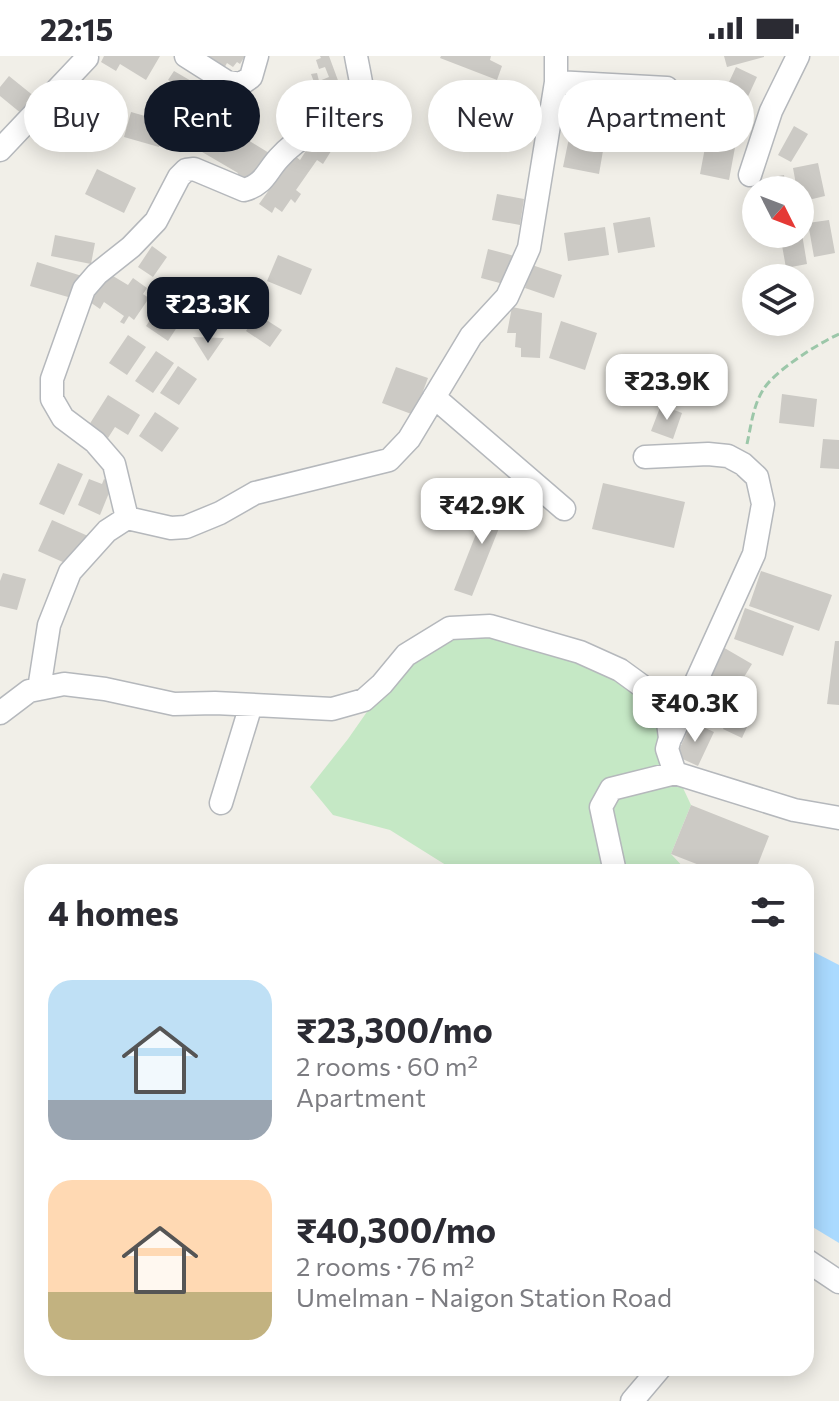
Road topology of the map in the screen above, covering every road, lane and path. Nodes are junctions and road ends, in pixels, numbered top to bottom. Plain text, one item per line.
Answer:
1 (186, 56) edge
2 (257, 56) edge
3 (356, 56) edge
4 (556, 56) edge
5 (798, 56) edge
6 (84, 57) edge
7 (556, 82) joint
8 (0, 150) edge
9 (750, 175) dead end
10 (839, 334) edge
11 (434, 397) junction
12 (645, 457) dead end
13 (743, 464) junction
14 (564, 509) dead end
15 (127, 518) junction
16 (39, 689) junction
17 (251, 705) junction
18 (0, 713) edge
19 (670, 738) junction
20 (675, 773) junction
21 (221, 803) dead end
22 (839, 818) edge
23 (613, 864) edge
24 (814, 1265) edge
25 (839, 1282) edge
26 (653, 1376) edge
27 (632, 1401) edge

1 - 2 street
3 - 15 street
4 - 7 street
5 - 9 street
6 - 8 street
7 - 11 street
10 - 13 path
11 - 14 street
11 - 15 street
12 - 13 street
13 - 19 street
15 - 16 street
16 - 17 street
16 - 18 street
17 - 19 street
17 - 21 street
19 - 20 street
20 - 22 street
20 - 23 street
24 - 25 street
26 - 27 street

